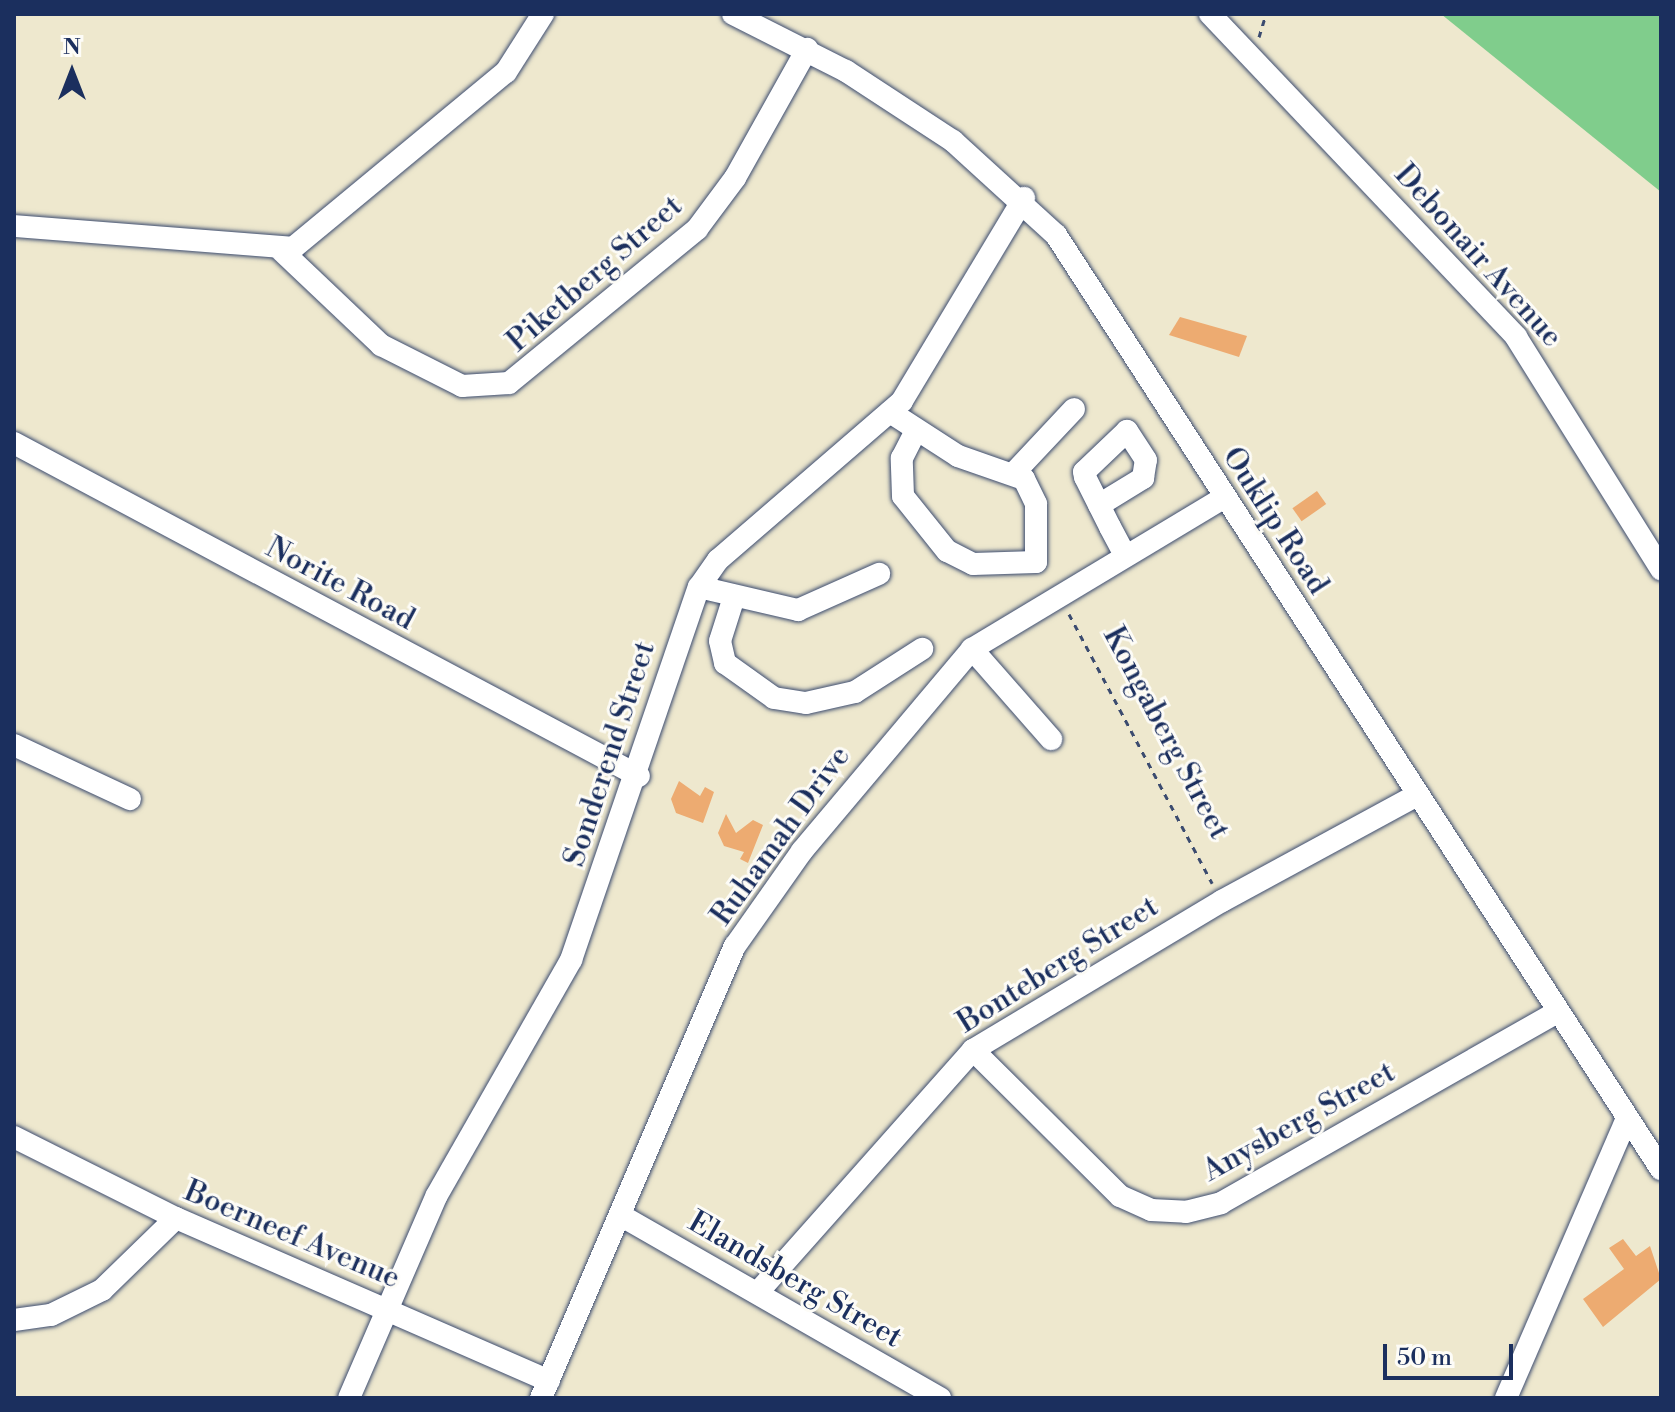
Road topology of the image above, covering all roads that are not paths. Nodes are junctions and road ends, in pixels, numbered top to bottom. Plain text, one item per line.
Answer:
1 (543, 14) edge
2 (733, 14) edge
3 (1210, 14) edge
4 (807, 49) junction
5 (1024, 198) junction
6 (14, 226) edge
7 (282, 251) junction
8 (1074, 409) dead end
9 (890, 412) junction
10 (916, 430) junction
11 (14, 443) edge
12 (1013, 474) junction
13 (1225, 497) junction
14 (1099, 505) dead end
15 (1125, 555) junction
16 (1661, 569) edge
17 (879, 574) dead end
18 (699, 587) junction
19 (734, 597) junction
20 (922, 649) dead end
21 (972, 649) junction
22 (1051, 739) dead end
23 (14, 745) edge
24 (639, 776) junction
25 (1415, 796) junction
26 (130, 799) dead end
27 (1554, 1014) junction
28 (973, 1050) junction
29 (1626, 1121) junction
30 (14, 1137) edge
31 (1661, 1169) edge
32 (620, 1215) junction
33 (176, 1218) junction
34 (759, 1291) junction
35 (387, 1308) junction
36 (14, 1320) edge
37 (545, 1389) edge
38 (349, 1398) edge
39 (940, 1398) edge
40 (1506, 1398) edge

1 - 7 street
2 - 4 street, Ouklip Road
3 - 16 street, Debonair Avenue
4 - 5 street, Ouklip Road
4 - 7 street, Piketberg Street
5 - 9 street, Sonderend Street
5 - 13 street, Ouklip Road
6 - 7 street
8 - 12 street
9 - 10 street
9 - 18 street, Sonderend Street
10 - 12 street
10 - 12 street
11 - 24 street, Norite Road
13 - 15 street, Ruhamah Drive
13 - 25 street, Ouklip Road
14 - 15 street
15 - 21 street, Ruhamah Drive
17 - 19 street
18 - 19 street
18 - 24 street, Sonderend Street
19 - 20 street
21 - 22 street
21 - 32 street, Ruhamah Drive
23 - 26 street
24 - 35 street, Sonderend Street
25 - 27 street, Ouklip Road
25 - 28 street, Bonteberg Street
27 - 28 street, Anysberg Street
27 - 29 street, Ouklip Road
28 - 34 street, Bonteberg Street
29 - 31 street, Ouklip Road
29 - 40 street
30 - 33 street, Boerneef Avenue
32 - 34 street, Elandsberg Street
32 - 37 street, Ruhamah Drive
33 - 35 street, Boerneef Avenue
33 - 36 street
34 - 39 street, Elandsberg Street
35 - 37 street, Boerneef Avenue
35 - 38 street, Sonderend Street

